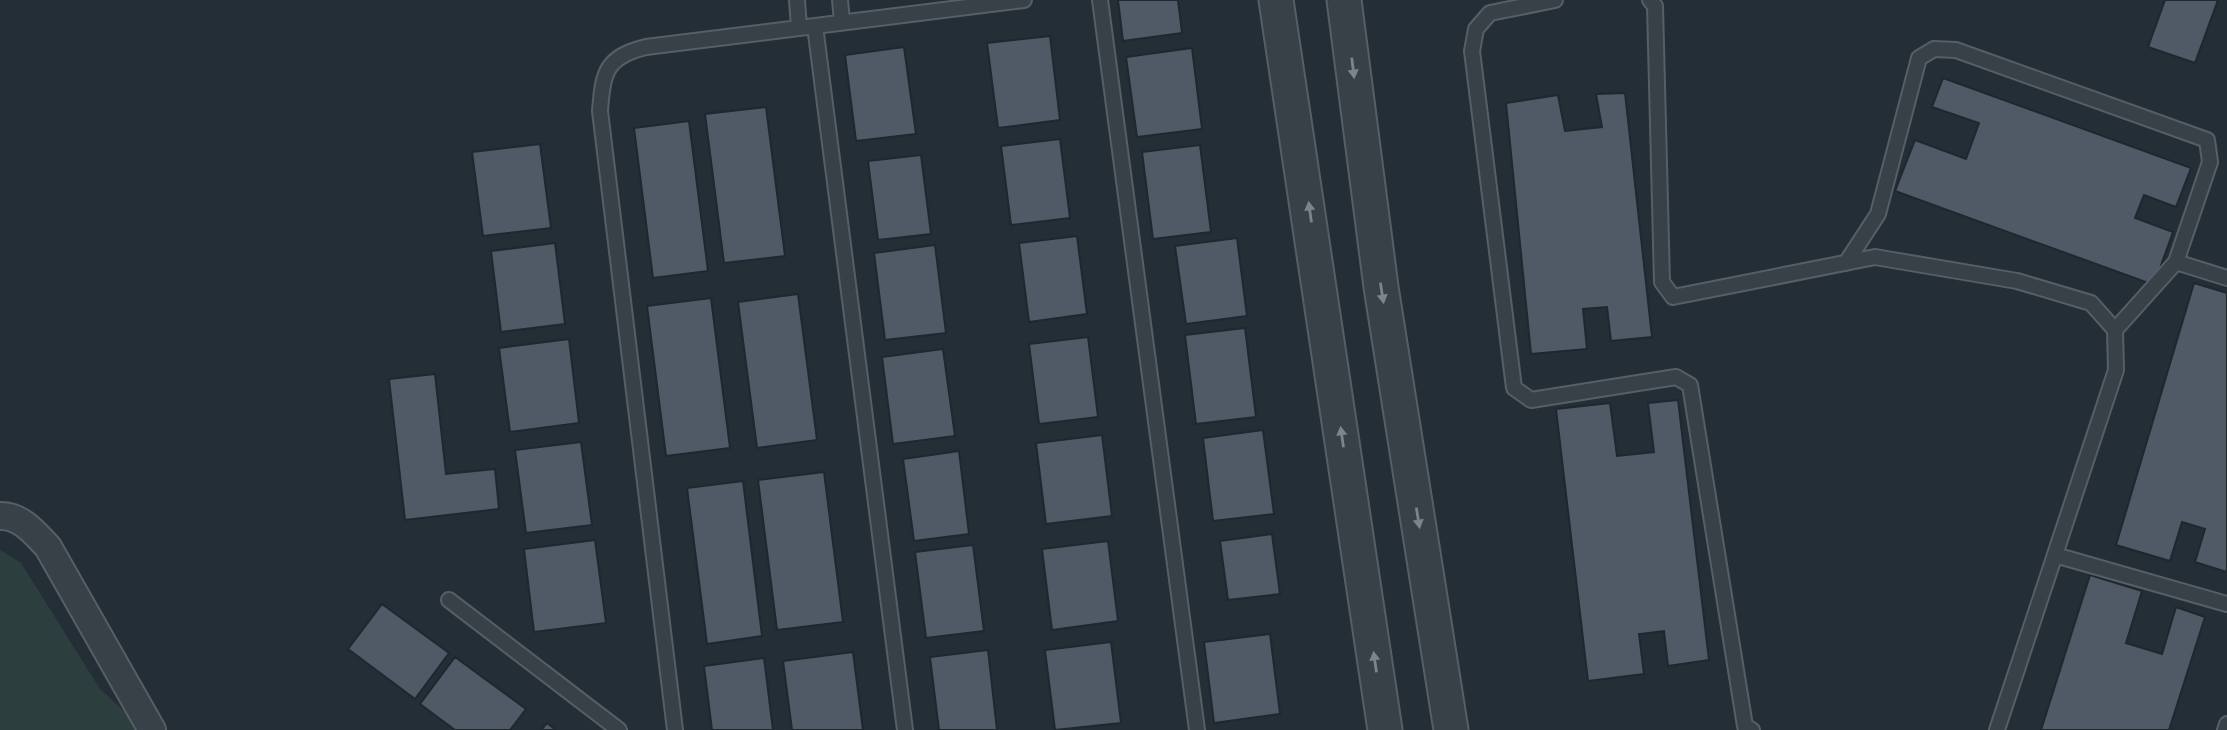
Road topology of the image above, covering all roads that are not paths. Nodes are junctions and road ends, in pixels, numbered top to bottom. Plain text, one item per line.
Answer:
1 (797, 0) edge
2 (840, 0) edge
3 (1024, 0) edge
4 (1100, 0) edge
5 (1276, 0) edge
6 (1344, 0) edge
7 (1555, 0) edge
8 (1650, 0) edge
9 (842, 22) junction
10 (815, 26) junction
11 (799, 28) junction
12 (2176, 262) junction
13 (1846, 263) junction
14 (2227, 278) edge
15 (2115, 330) junction
16 (0, 516) edge
17 (2055, 555) junction
18 (449, 600) dead end
19 (2227, 604) edge
20 (2227, 724) edge
21 (152, 730) edge
22 (620, 730) edge
23 (676, 730) edge
24 (905, 730) edge
25 (1197, 730) edge
26 (1385, 730) edge
27 (1451, 730) edge
28 (1752, 730) edge
29 (1997, 730) edge
30 (2225, 730) edge

1 - 11 lane
2 - 9 lane
3 - 9 lane
4 - 25 lane
26 -> 5 street
6 -> 27 street
7 - 28 lane
8 - 13 lane
9 - 10 lane
10 - 11 lane
10 - 24 lane
11 - 23 lane
12 - 13 lane
12 - 14 lane
12 - 15 lane
13 - 15 lane
15 - 17 lane
16 - 21 street
17 - 19 lane
17 - 29 lane
18 - 22 lane
20 - 30 lane

